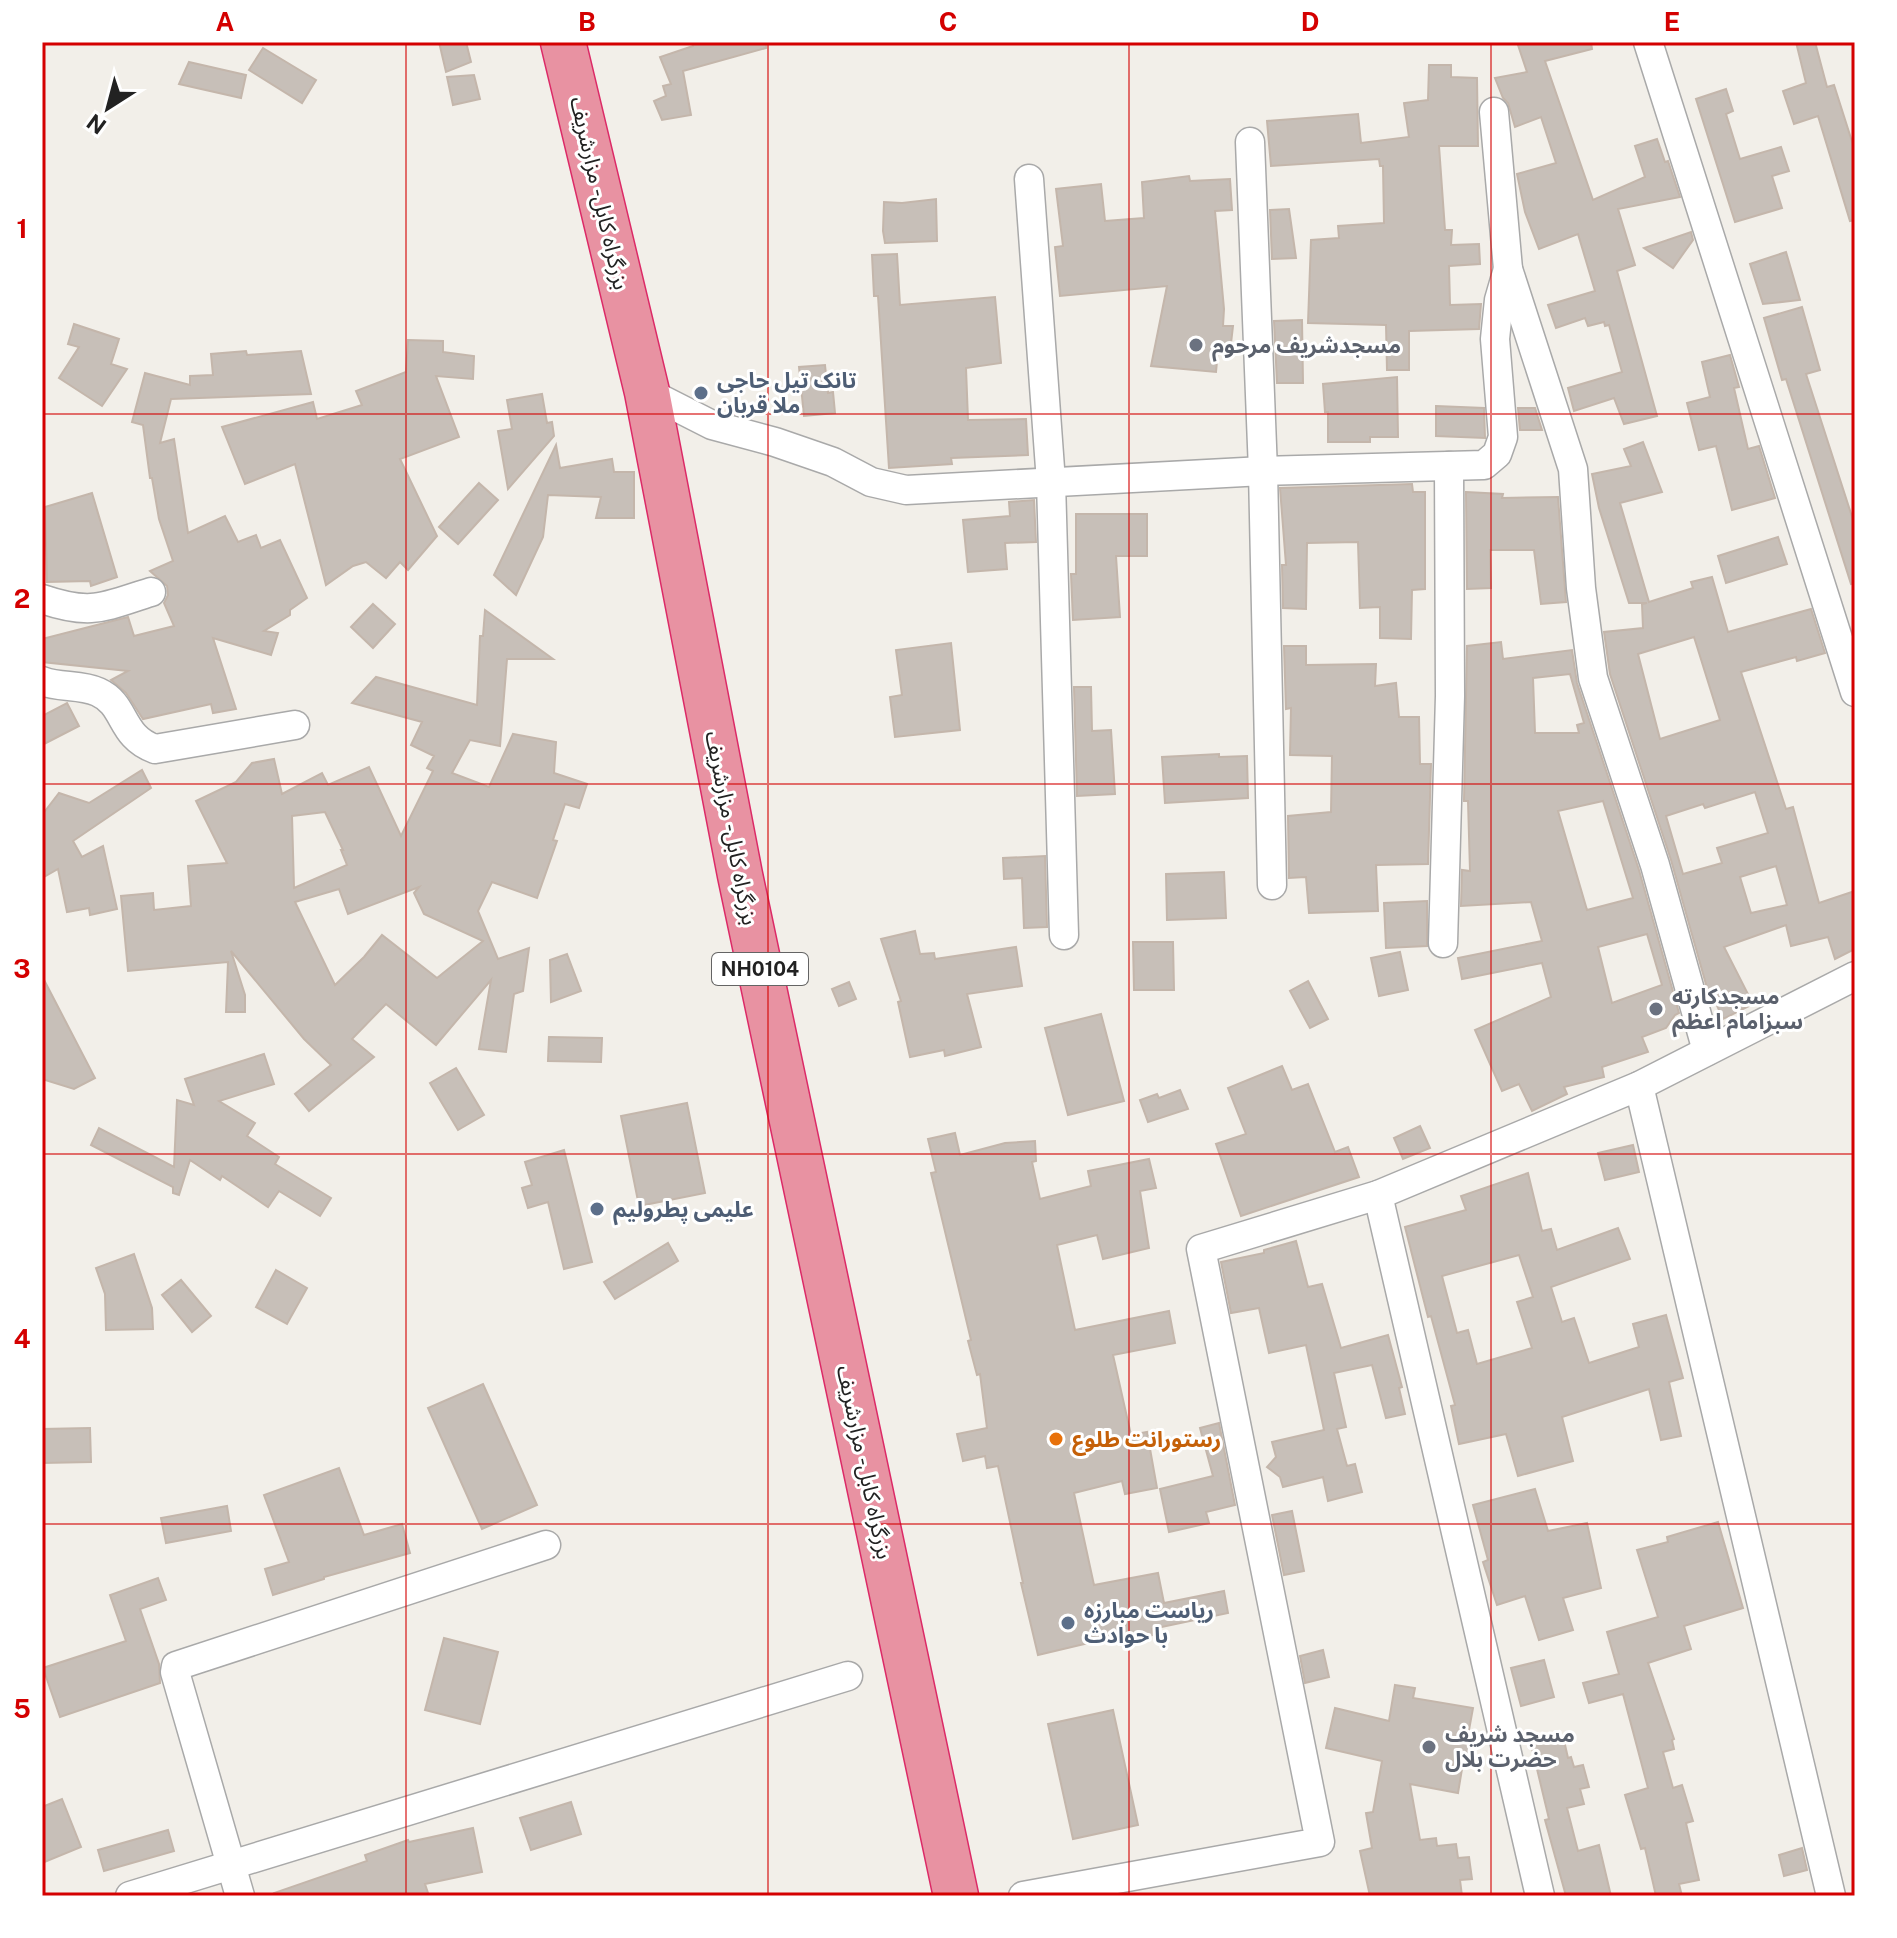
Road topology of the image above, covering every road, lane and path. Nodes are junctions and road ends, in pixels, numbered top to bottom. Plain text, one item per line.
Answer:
1 (563, 42) edge
2 (1648, 42) edge
3 (1494, 112) dead end
4 (1250, 142) dead end
5 (1029, 179) dead end
6 (1508, 269) junction
7 (647, 392) junction
8 (1449, 466) junction
9 (1263, 471) junction
10 (1051, 482) junction
11 (151, 592) dead end
12 (42, 599) edge
13 (42, 681) edge
14 (1855, 692) edge
15 (295, 725) dead end
16 (1272, 885) dead end
17 (1064, 935) dead end
18 (1443, 943) dead end
19 (1855, 976) edge
20 (1707, 1051) junction
21 (1639, 1086) junction
22 (1378, 1195) junction
23 (546, 1545) dead end
24 (848, 1676) dead end
25 (231, 1866) junction
26 (130, 1896) edge
27 (240, 1896) edge
28 (956, 1896) edge
29 (1023, 1896) edge
30 (1540, 1896) edge
31 (1831, 1896) edge

1 - 7 highway, بزرگراه کابل - مزارشریف / NH0104
2 - 14 street
3 - 6 street
4 - 9 street
5 - 10 street
6 - 8 street
6 - 20 street
7 - 10 street
7 - 28 highway, بزرگراه کابل - مزارشریف / NH0104
8 - 9 street
8 - 18 street
9 - 10 street
9 - 16 street
10 - 17 street
11 - 12 street
13 - 15 street
19 - 20 street
20 - 21 street
21 - 22 street
21 - 31 street
22 - 29 street
22 - 30 street
23 - 25 street
24 - 25 street
25 - 26 street
25 - 27 street

